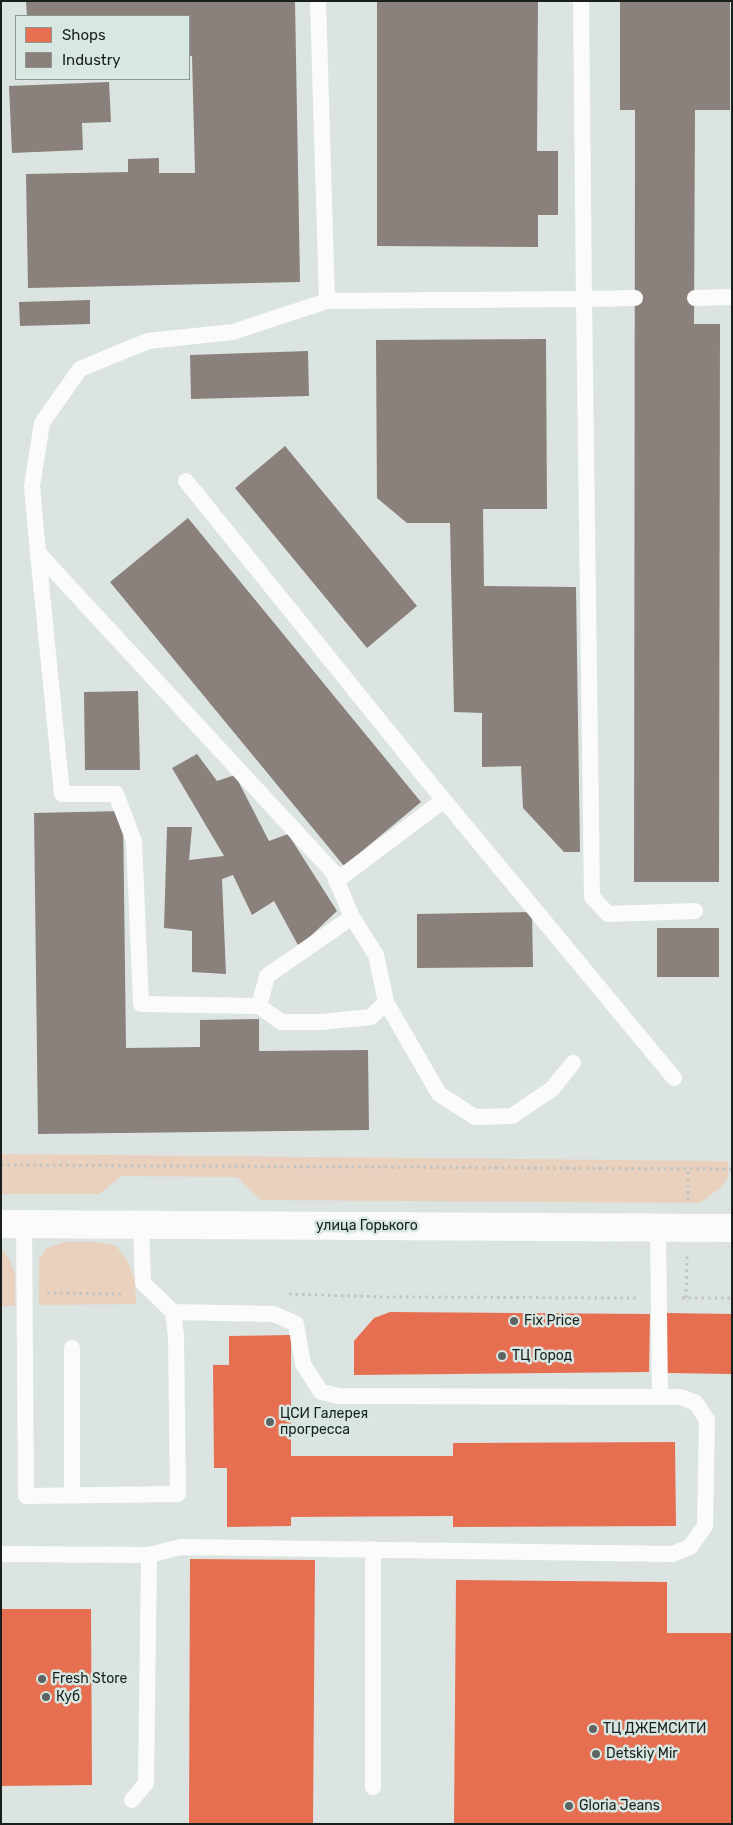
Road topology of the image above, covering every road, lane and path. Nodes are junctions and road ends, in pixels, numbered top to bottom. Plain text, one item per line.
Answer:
1 (318, 1) edge
2 (581, 1) edge
3 (732, 297) edge
4 (635, 298) dead end
5 (695, 298) dead end
6 (584, 299) junction
7 (327, 301) junction
8 (186, 481) dead end
9 (38, 553) junction
10 (444, 800) junction
11 (336, 881) junction
12 (695, 911) dead end
13 (352, 917) junction
14 (386, 1002) junction
15 (259, 1006) junction
16 (573, 1063) dead end
17 (674, 1078) dead end
18 (1, 1165) edge
19 (688, 1169) junction
20 (732, 1169) edge
21 (688, 1203) dead end
22 (13, 1224) edge
23 (141, 1225) junction
24 (658, 1228) junction
25 (732, 1228) edge
26 (687, 1252) dead end
27 (25, 1293) junction
28 (154, 1294) junction
29 (286, 1294) dead end
30 (658, 1298) junction
31 (686, 1298) junction
32 (732, 1298) edge
33 (173, 1312) junction
34 (72, 1348) dead end
35 (660, 1397) junction
36 (72, 1495) junction
37 (373, 1549) junction
38 (1, 1554) edge
39 (149, 1555) junction
40 (373, 1787) dead end
41 (132, 1800) dead end

1 - 7 lane
2 - 6 lane
3 - 5 lane
4 - 6 lane
6 - 7 lane
6 - 12 lane
7 - 9 lane
8 - 10 lane
9 - 11 lane
9 - 15 lane
10 - 11 lane
10 - 17 lane
11 - 13 lane
13 - 14 lane
13 - 15 lane
14 - 15 lane
14 - 16 lane
18 - 19 path
19 - 20 path
19 - 21 path
22 - 23 street, улица Горького
22 - 27 lane
23 - 24 street, улица Горького
23 - 28 lane
24 - 25 street, улица Горького
24 - 30 lane
26 - 31 path
27 - 28 path
27 - 36 lane
28 - 33 lane
29 - 30 path
30 - 31 path
30 - 35 lane
31 - 32 path
33 - 35 lane
33 - 36 lane
34 - 36 lane
35 - 37 lane
37 - 39 lane
37 - 40 lane
38 - 39 lane
39 - 41 lane

